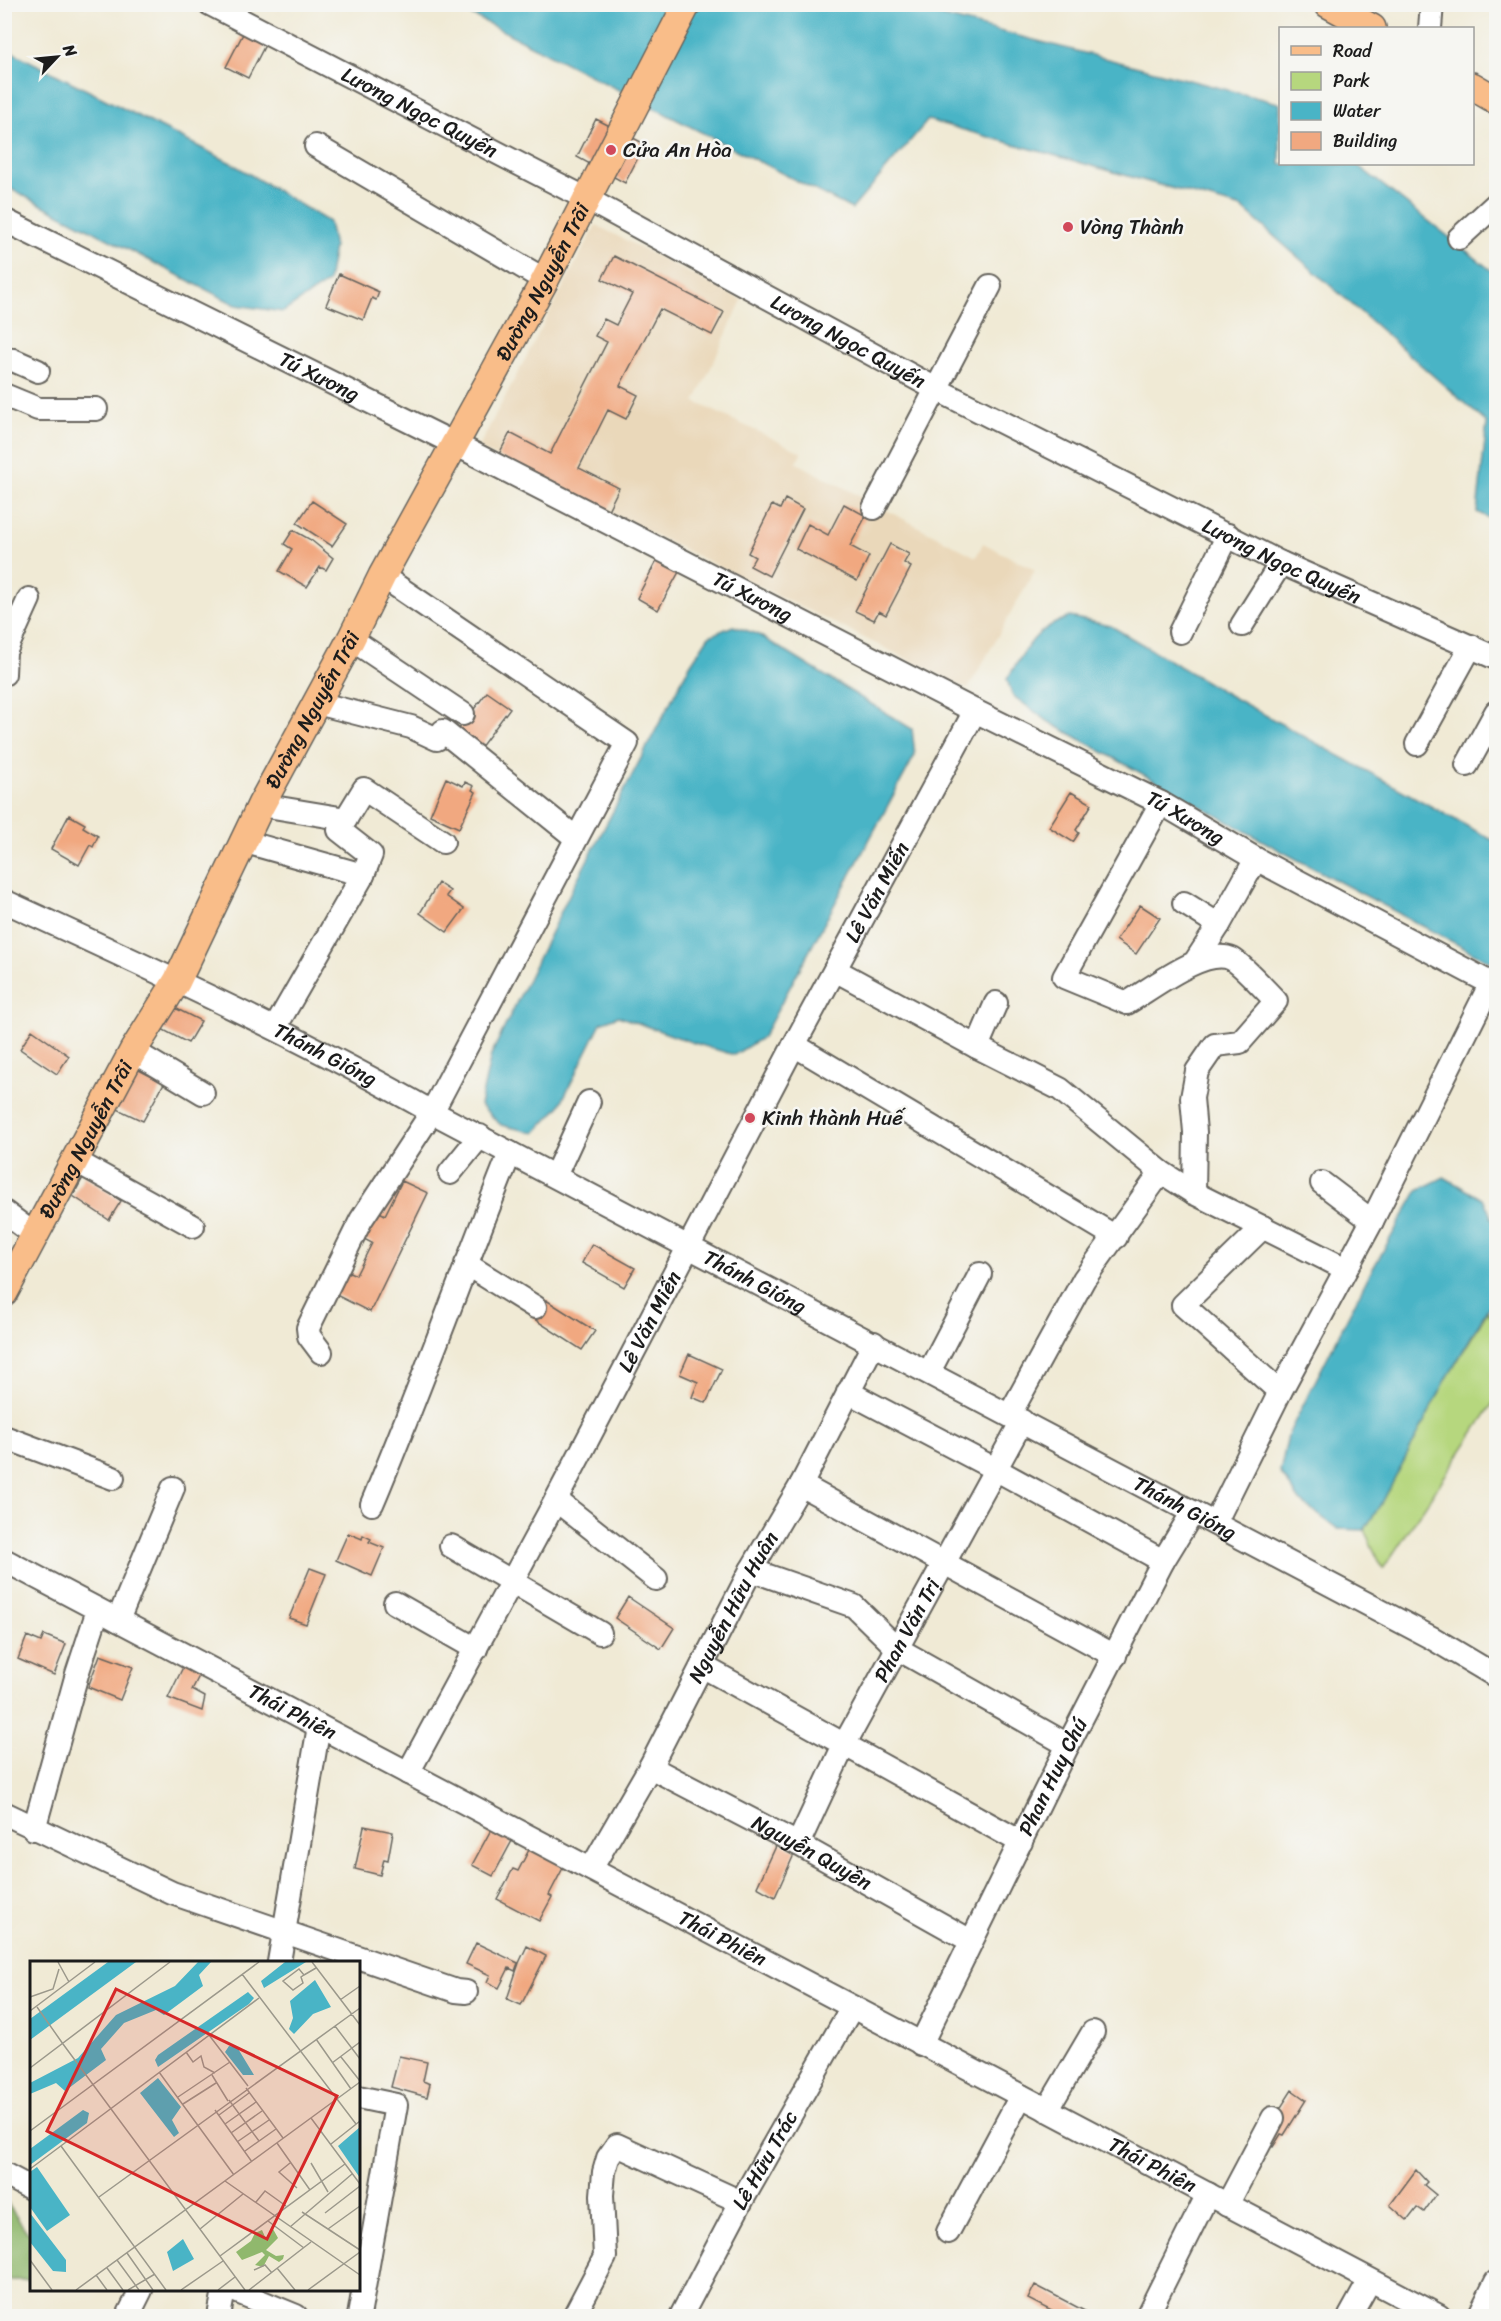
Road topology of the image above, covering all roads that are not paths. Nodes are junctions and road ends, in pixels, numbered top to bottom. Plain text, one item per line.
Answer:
1 (210, 4) edge
2 (687, 4) edge
3 (1432, 4) edge
4 (1344, 8) edge
5 (1371, 27) edge
6 (1430, 27) edge
7 (1474, 87) edge
8 (1497, 100) edge
9 (316, 146) dead end
10 (587, 199) junction
11 (1497, 204) edge
12 (4, 220) edge
13 (1459, 237) dead end
14 (545, 280) junction
15 (990, 286) dead end
16 (4, 359) edge
17 (38, 371) dead end
18 (936, 389) junction
19 (4, 395) edge
20 (96, 409) dead end
21 (455, 444) junction
22 (874, 507) dead end
23 (1228, 535) junction
24 (1281, 563) junction
25 (382, 576) junction
26 (29, 599) dead end
27 (1242, 625) dead end
28 (1180, 632) dead end
29 (351, 639) junction
30 (1471, 646) junction
31 (5, 652) edge
32 (1497, 658) edge
33 (4, 674) edge
34 (317, 703) junction
35 (975, 711) junction
36 (1497, 712) edge
37 (463, 714) dead end
38 (1418, 744) dead end
39 (1467, 765) dead end
40 (1161, 803) junction
41 (261, 804) junction
42 (346, 819) junction
43 (576, 838) junction
44 (242, 841) junction
45 (444, 842) dead end
46 (1256, 859) junction
47 (363, 875) junction
48 (4, 901) edge
49 (1184, 903) dead end
50 (1219, 925) junction
51 (1195, 962) junction
52 (835, 970) junction
53 (177, 981) junction
54 (1494, 985) edge
55 (996, 1003) dead end
56 (275, 1028) junction
57 (794, 1045) junction
58 (977, 1047) junction
59 (133, 1051) junction
60 (203, 1093) dead end
61 (589, 1102) dead end
62 (432, 1112) junction
63 (480, 1136) junction
64 (510, 1153) junction
65 (74, 1160) junction
66 (1161, 1172) junction
67 (450, 1173) dead end
68 (555, 1176) junction
69 (1322, 1183) dead end
70 (1194, 1193) junction
71 (4, 1212) edge
72 (1372, 1221) junction
73 (193, 1226) dead end
74 (1263, 1227) junction
75 (35, 1235) junction
76 (1116, 1237) junction
77 (689, 1246) junction
78 (466, 1264) junction
79 (1346, 1269) junction
80 (980, 1274) dead end
81 (4, 1293) edge
82 (535, 1307) dead end
83 (874, 1343) junction
84 (321, 1352) dead end
85 (928, 1372) junction
86 (848, 1392) junction
87 (1280, 1392) junction
88 (1016, 1418) junction
89 (4, 1437) edge
90 (995, 1469) junction
91 (113, 1478) dead end
92 (801, 1485) junction
93 (173, 1488) dead end
94 (556, 1500) junction
95 (372, 1504) dead end
96 (1193, 1512) junction
97 (1215, 1523) junction
98 (451, 1546) dead end
99 (4, 1560) edge
100 (1163, 1561) junction
101 (944, 1562) junction
102 (751, 1570) junction
103 (656, 1579) dead end
104 (513, 1581) junction
105 (395, 1603) dead end
106 (108, 1615) junction
107 (600, 1633) dead end
108 (476, 1649) junction
109 (898, 1649) junction
110 (1115, 1656) junction
111 (702, 1666) junction
112 (1497, 1676) edge
113 (319, 1726) junction
114 (844, 1745) junction
115 (1068, 1745) junction
116 (650, 1767) junction
117 (408, 1773) junction
118 (4, 1813) edge
119 (34, 1828) junction
120 (1022, 1842) junction
121 (798, 1844) junction
122 (591, 1869) junction
123 (284, 1931) junction
124 (971, 1941) junction
125 (279, 1961) edge
126 (466, 1992) dead end
127 (852, 2007) junction
128 (1092, 2032) dead end
129 (921, 2044) junction
130 (1021, 2096) junction
131 (360, 2097) edge
132 (1047, 2110) junction
133 (1273, 2118) dead end
134 (4, 2174) edge
135 (30, 2188) edge
136 (1217, 2199) junction
137 (741, 2202) junction
138 (948, 2232) dead end
139 (1370, 2280) junction
140 (1497, 2282) edge
141 (140, 2291) edge
142 (224, 2291) edge
143 (238, 2291) edge
144 (128, 2316) edge
145 (219, 2316) edge
146 (296, 2316) edge
147 (359, 2316) edge
148 (574, 2316) edge
149 (681, 2316) edge
150 (1147, 2316) edge
151 (1350, 2316) edge
152 (1439, 2316) edge
153 (1479, 2316) edge

1 - 10 street, Lương Ngọc Quyến
2 - 10 main road, Đường Nguyễn Trãi
3 - 6 street
4 - 5 main road
7 - 8 main road
9 - 14 street
10 - 14 main road, Đường Nguyễn Trãi
10 - 18 street, Lương Ngọc Quyến
11 - 13 street
12 - 21 street, Tú Xương
14 - 21 main road, Đường Nguyễn Trãi
15 - 18 street
16 - 17 street
18 - 22 street
18 - 23 street, Lương Ngọc Quyến
19 - 20 street
21 - 25 main road, Đường Nguyễn Trãi
21 - 35 street, Tú Xương
23 - 24 street, Lương Ngọc Quyến
23 - 28 street
24 - 27 street
24 - 30 street, Lương Ngọc Quyến
25 - 29 main road, Đường Nguyễn Trãi
25 - 43 street
26 - 31 street
29 - 34 main road, Đường Nguyễn Trãi
29 - 37 street
30 - 32 street, Lương Ngọc Quyến
30 - 38 street
31 - 33 street
34 - 41 main road, Đường Nguyễn Trãi
34 - 43 street
35 - 40 street, Tú Xương
35 - 52 street, Lê Văn Miến
36 - 39 street
40 - 46 street, Tú Xương
40 - 51 street
41 - 42 street
41 - 44 main road, Đường Nguyễn Trãi
42 - 45 street
42 - 47 street
43 - 62 street
44 - 47 street
44 - 53 main road, Đường Nguyễn Trãi
46 - 50 street
46 - 54 street, Tú Xương
47 - 56 street
48 - 53 street, Thánh Gióng
49 - 50 street
50 - 51 street
51 - 70 street
52 - 57 street, Lê Văn Miến
52 - 58 street
53 - 56 street, Thánh Gióng
53 - 59 main road, Đường Nguyễn Trãi
54 - 72 street
55 - 58 street
56 - 62 street, Thánh Gióng
57 - 76 street
57 - 77 street, Lê Văn Miến
58 - 66 street
59 - 60 street
59 - 65 main road, Đường Nguyễn Trãi
61 - 68 street
62 - 63 street, Thánh Gióng
62 - 84 street
63 - 64 street, Thánh Gióng
63 - 67 street
64 - 68 street, Thánh Gióng
64 - 78 street
65 - 73 street
65 - 75 main road, Đường Nguyễn Trãi
66 - 70 street
66 - 76 street, Phan Văn Trị
68 - 77 street, Thánh Gióng
69 - 72 street
70 - 74 street
71 - 75 street
72 - 79 street
74 - 79 street
74 - 87 street
75 - 81 main road, Đường Nguyễn Trãi
76 - 88 street, Phan Văn Trị
77 - 83 street, Thánh Gióng
77 - 94 street, Lê Văn Miến
78 - 82 street
78 - 95 street
79 - 87 street
80 - 85 street
83 - 85 street, Thánh Gióng
83 - 86 street, Nguyễn Hữu Huân
85 - 88 street, Thánh Gióng
86 - 90 street
86 - 92 street, Nguyễn Hữu Huân
87 - 97 street
88 - 90 street, Phan Văn Trị
88 - 96 street, Thánh Gióng
89 - 91 street
90 - 100 street
90 - 101 street, Phan Văn Trị
92 - 101 street
92 - 102 street, Nguyễn Hữu Huân
93 - 106 street
94 - 103 street
94 - 104 street, Lê Văn Miến
96 - 97 street, Thánh Gióng
96 - 100 street, Phan Huy Chú
97 - 112 street, Thánh Gióng
98 - 104 street
99 - 106 street, Thái Phiên
100 - 110 street, Phan Huy Chú
101 - 109 street, Phan Văn Trị
101 - 110 street
102 - 109 street
102 - 111 street, Nguyễn Hữu Huân
104 - 107 street
104 - 108 street, Lê Văn Miến
105 - 108 street
106 - 113 street, Thái Phiên
106 - 119 street
108 - 117 street, Lê Văn Miến
109 - 114 street, Phan Văn Trị
109 - 115 street
110 - 115 street, Phan Huy Chú
111 - 114 street
111 - 116 street, Nguyễn Hữu Huân
113 - 117 street, Thái Phiên
113 - 123 street
114 - 120 street
114 - 121 street, Phan Văn Trị
115 - 120 street, Phan Huy Chú
116 - 121 street, Nguyễn Quyền
116 - 122 street, Nguyễn Hữu Huân
117 - 122 street, Thái Phiên
118 - 119 street
119 - 123 street
120 - 124 street, Phan Huy Chú
121 - 124 street, Nguyễn Quyền
122 - 127 street, Thái Phiên
123 - 125 street
123 - 126 street
124 - 129 street, Phan Huy Chú
127 - 129 street, Thái Phiên
127 - 137 street, Lê Hữu Trác
128 - 132 street
129 - 130 street, Thái Phiên
130 - 132 street, Thái Phiên
130 - 138 street
131 - 147 street
132 - 136 street, Thái Phiên
133 - 136 street
134 - 135 street
136 - 139 street, Thái Phiên
136 - 150 street
137 - 148 street
137 - 149 street, Lê Hữu Trác
139 - 151 street
139 - 152 street, Thái Phiên
140 - 153 street
141 - 144 street
142 - 145 street
143 - 146 street

